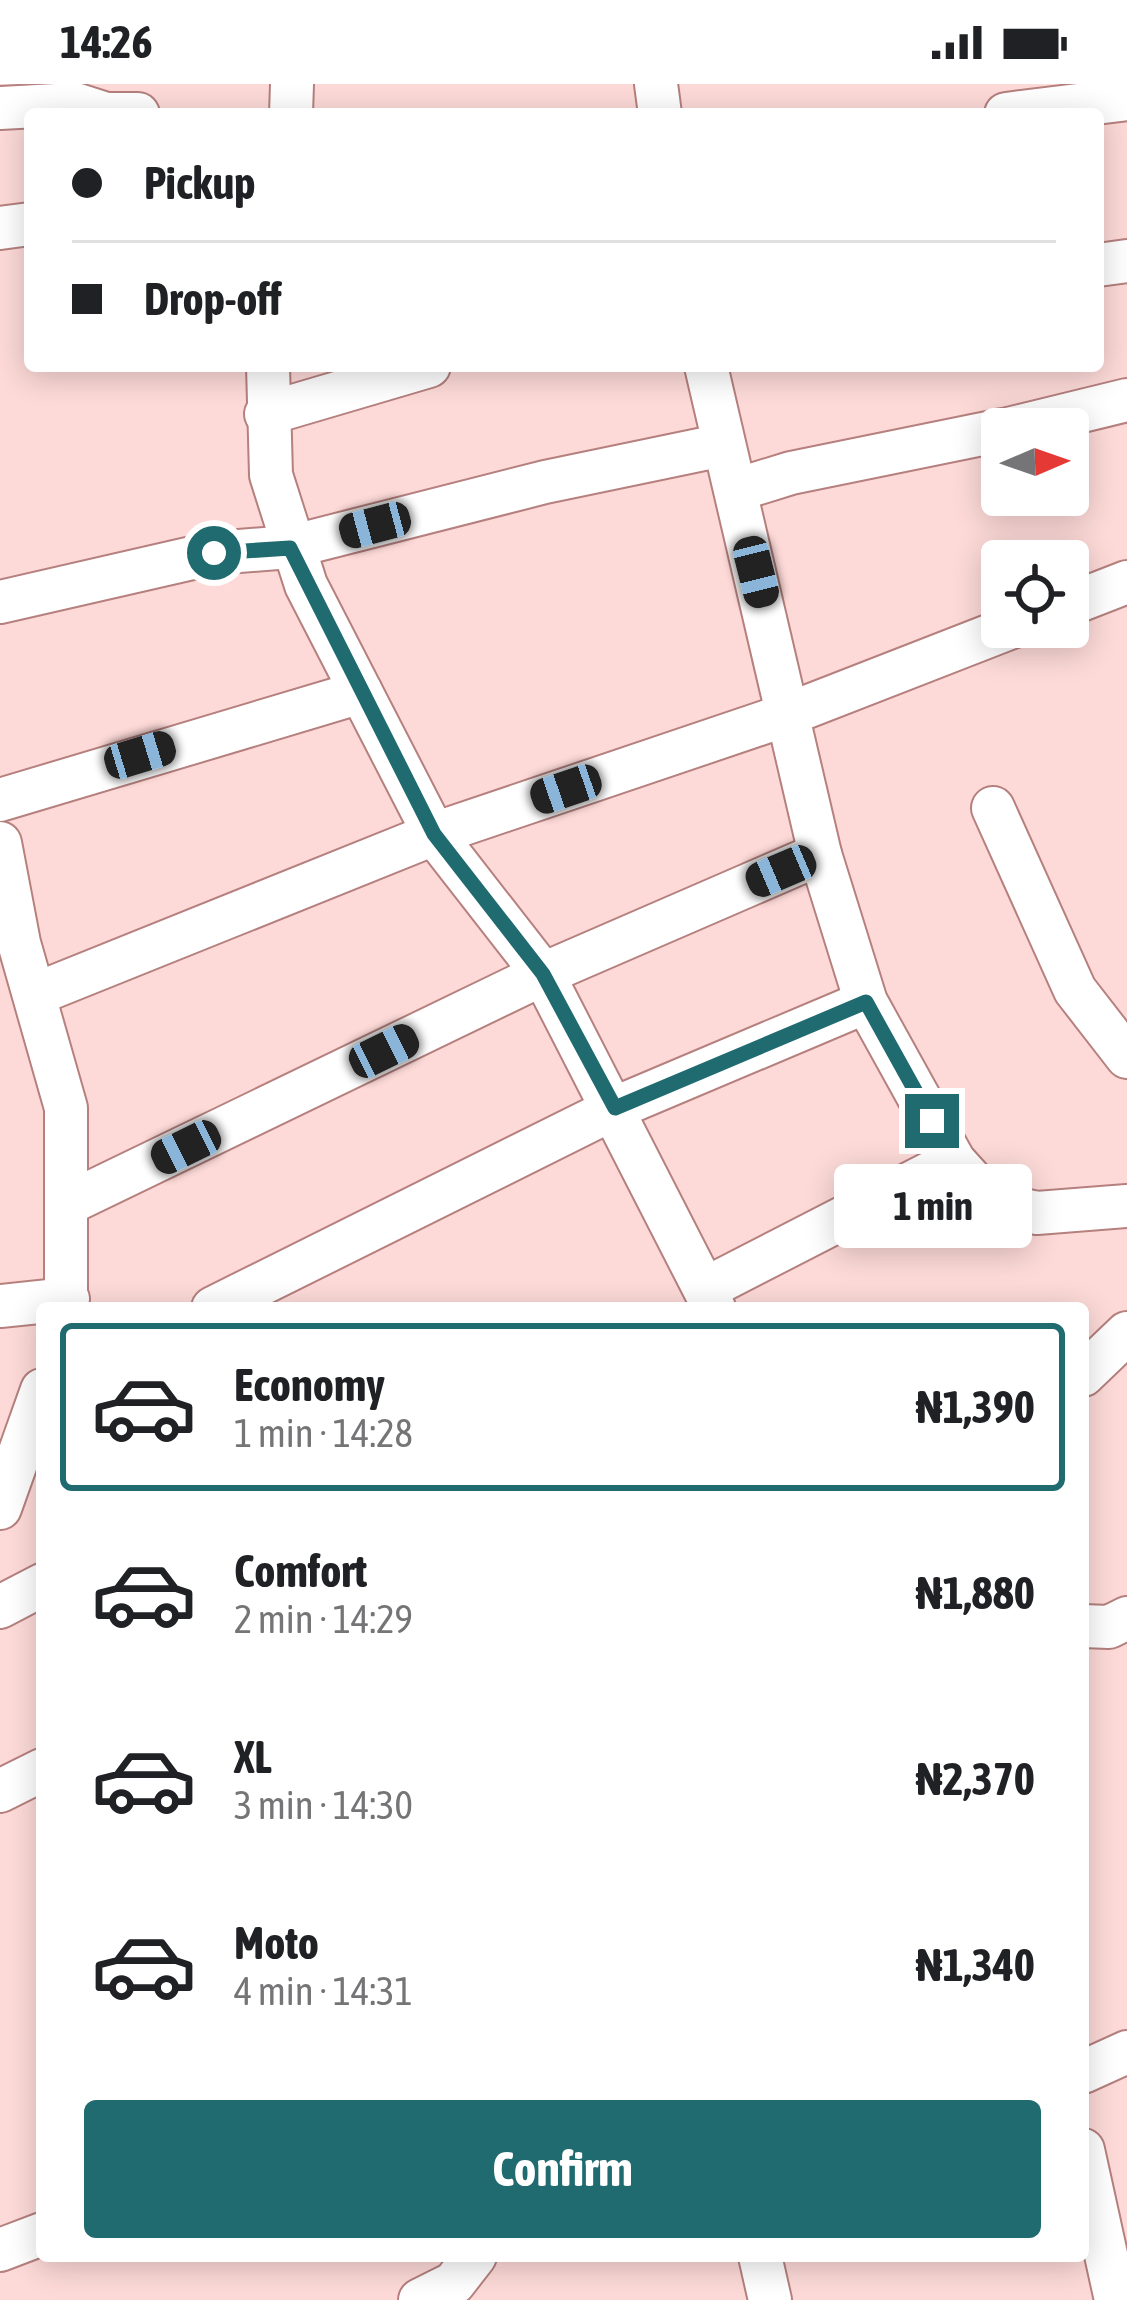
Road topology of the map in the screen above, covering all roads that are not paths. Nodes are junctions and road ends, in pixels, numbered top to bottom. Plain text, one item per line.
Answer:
1 (1127, 99) edge
2 (0, 108) edge
3 (88, 108) edge
4 (1054, 108) edge
5 (268, 372) edge
6 (409, 372) edge
7 (707, 372) edge
8 (1127, 400) edge
9 (1089, 409) edge
10 (266, 414) junction
11 (981, 435) edge
12 (723, 445) junction
13 (736, 490) junction
14 (290, 548) junction
15 (1127, 582) edge
16 (1089, 597) edge
17 (0, 602) edge
18 (981, 639) edge
19 (361, 692) junction
20 (785, 715) junction
21 (0, 800) edge
22 (993, 808) dead end
23 (434, 834) junction
24 (0, 843) edge
25 (820, 854) junction
26 (543, 974) junction
27 (36, 994) junction
28 (866, 1002) junction
29 (1127, 1058) edge
30 (615, 1108) junction
31 (954, 1161) junction
32 (67, 1204) junction
33 (1127, 1205) edge
34 (710, 1298) edge
35 (67, 1302) edge
36 (225, 1302) edge
37 (36, 1305) edge
38 (0, 1306) edge
39 (1127, 1333) edge
40 (1089, 1370) edge
41 (36, 1409) edge
42 (0, 1508) edge
43 (36, 1588) edge
44 (0, 1606) edge
45 (1127, 1618) edge
46 (1089, 1628) edge
47 (36, 1773) edge
48 (0, 1791) edge
49 (1127, 2052) edge
50 (1089, 2069) edge
51 (1089, 2177) edge
52 (36, 2236) edge
53 (0, 2250) edge
54 (761, 2262) edge
55 (770, 2300) edge
56 (1116, 2300) edge

1 - 4 street
2 - 3 street
5 - 10 street
6 - 10 street
7 - 12 street
8 - 9 street
10 - 14 street
11 - 13 street
12 - 13 street
12 - 14 street
13 - 20 street
14 - 17 street
14 - 19 street
15 - 16 street
18 - 20 street
19 - 21 street
19 - 23 street
20 - 23 street
20 - 25 street
22 - 29 street
23 - 26 street
23 - 27 street
24 - 27 street
25 - 26 street
25 - 28 street
26 - 30 street
26 - 32 street
27 - 32 street
28 - 30 street
28 - 31 street
30 - 34 street
30 - 36 street
31 - 33 street
31 - 34 street
32 - 35 street
37 - 38 street
39 - 40 street
41 - 42 street
43 - 44 street
45 - 46 street
47 - 48 street
49 - 50 street
51 - 56 street
52 - 53 street
54 - 55 street

